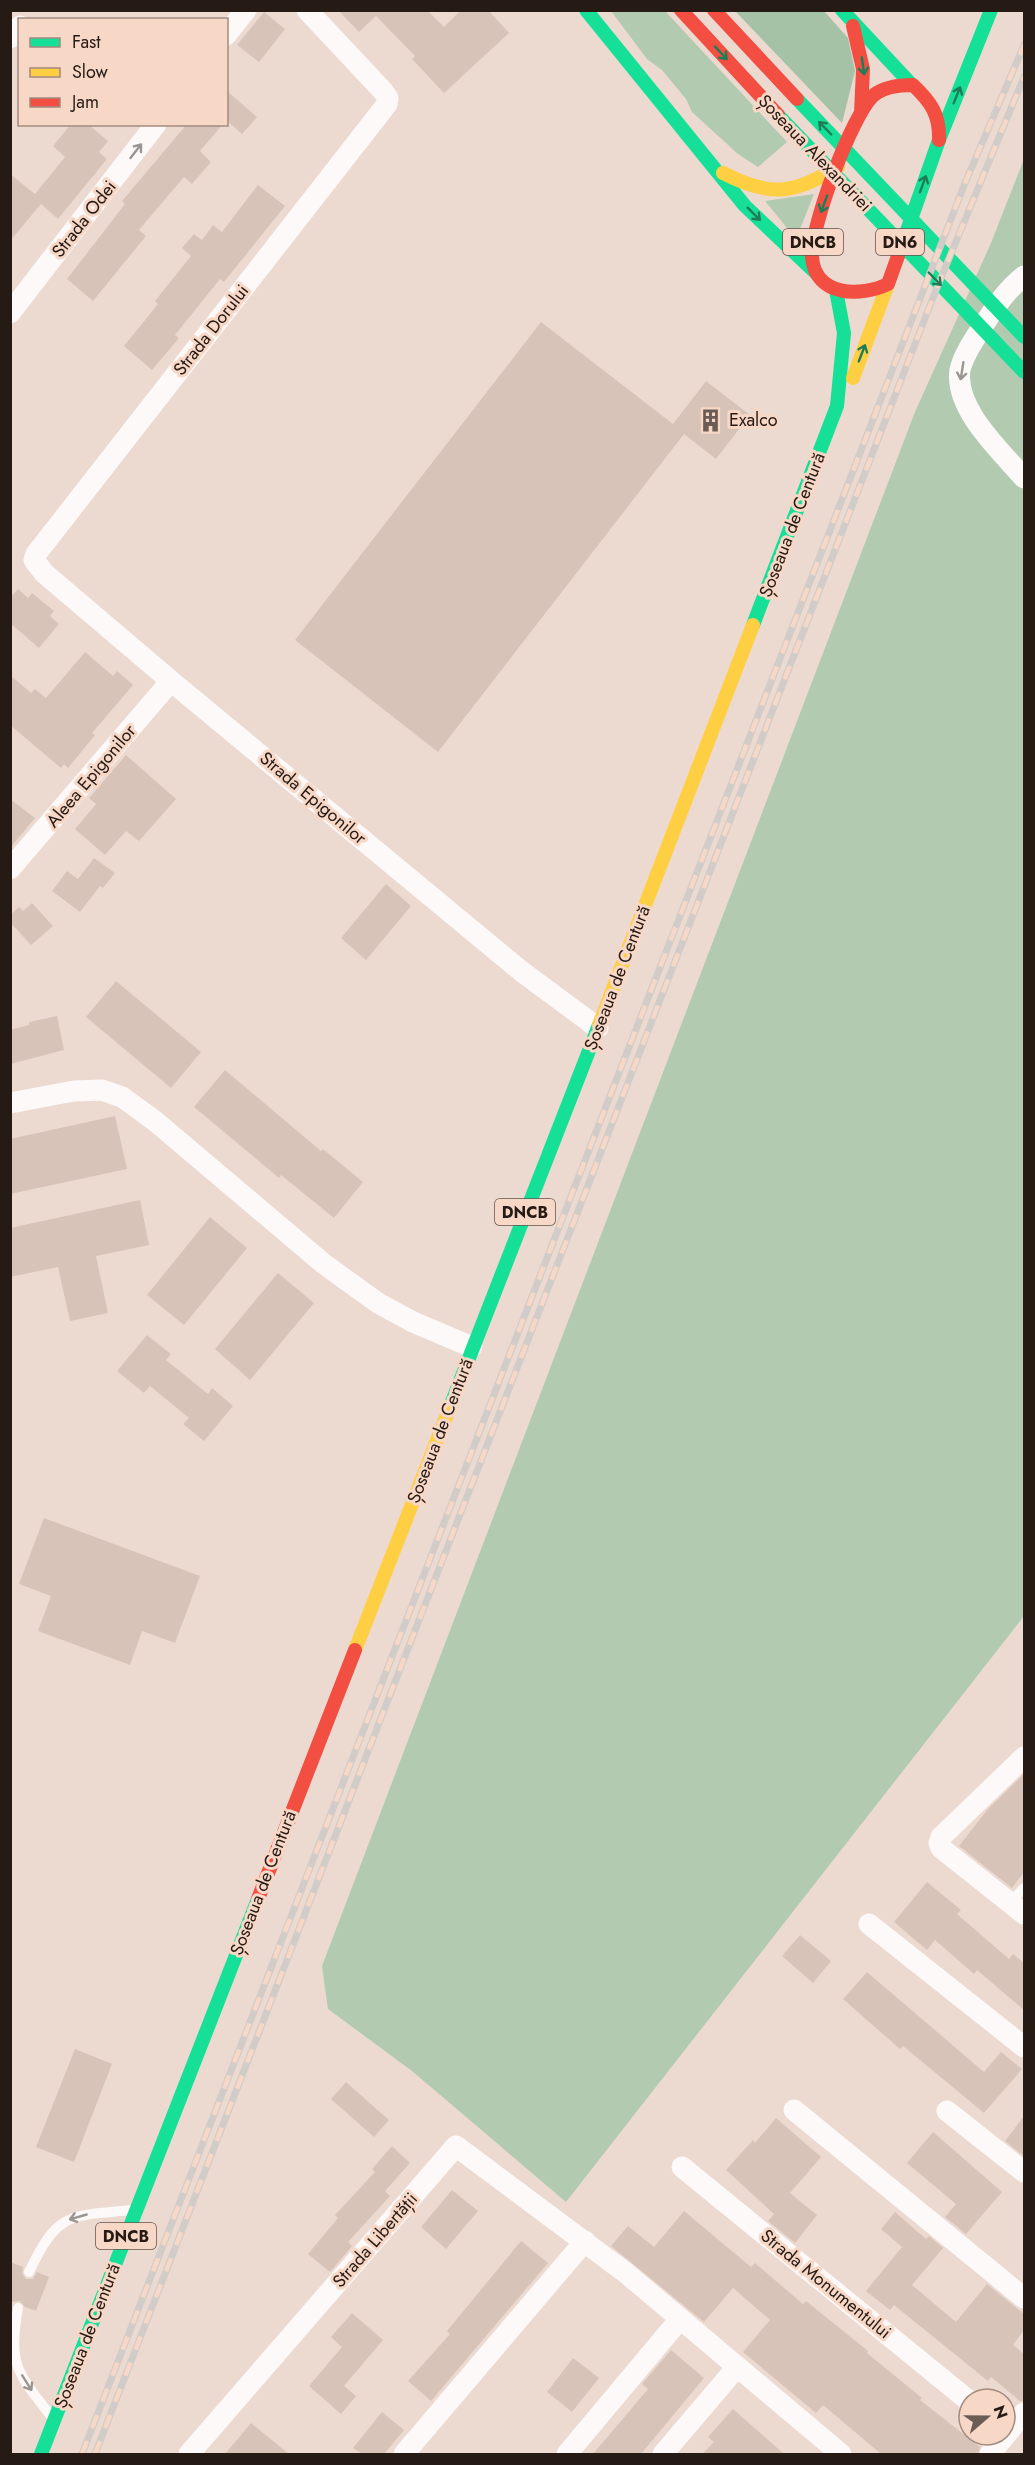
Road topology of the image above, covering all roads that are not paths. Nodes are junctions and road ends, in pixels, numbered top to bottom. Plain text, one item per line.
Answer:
1 (246, 10) edge
2 (307, 10) edge
3 (586, 10) edge
4 (681, 10) edge
5 (714, 10) edge
6 (991, 10) edge
7 (847, 16) edge
8 (228, 32) edge
9 (975, 50) junction
10 (953, 72) dead end
11 (932, 82) dead end
12 (912, 85) junction
13 (861, 113) junction
14 (154, 126) edge
15 (939, 140) junction
16 (838, 167) junction
17 (716, 170) junction
18 (817, 274) junction
19 (1024, 276) edge
20 (888, 284) junction
21 (836, 290) junction
22 (10, 313) edge
23 (1024, 337) edge
24 (1023, 371) edge
25 (837, 406) junction
26 (1024, 478) edge
27 (34, 560) joint
28 (171, 681) junction
29 (10, 869) edge
30 (598, 1028) junction
31 (10, 1103) edge
32 (472, 1347) junction
33 (1024, 1756) edge
34 (1020, 1902) edge
35 (869, 1924) dead end
36 (1024, 2047) edge
37 (794, 2110) dead end
38 (947, 2111) dead end
39 (682, 2168) dead end
40 (1024, 2172) edge
41 (136, 2210) junction
42 (585, 2241) junction
43 (29, 2272) dead end
44 (1024, 2298) edge
45 (18, 2308) dead end
46 (680, 2319) junction
47 (737, 2367) junction
48 (957, 2391) edge
49 (54, 2420) junction
50 (40, 2454) edge
51 (189, 2454) edge
52 (404, 2454) edge
53 (567, 2454) edge
54 (663, 2454) edge
55 (841, 2454) edge

1 - 8 street
2 - 27 street, Strada Dorului
3 - 17 main road
4 -> 24 main road, Șoseaua Alexandriei / DN6
23 -> 5 main road, Șoseaua Alexandriei / DN6
6 - 9 main road, Șoseaua de Centură / DNCB
7 - 12 main road, Șoseaua de Centură
7 -> 13 main road
9 - 10 main road, Șoseaua de Centură / DNCB
15 -> 9 main road, Șoseaua de Centură / DNCB
11 - 12 main road, DNCB
12 - 13 main road, DNCB
12 - 15 main road, Șoseaua de Centură / DNCB
13 - 16 main road, DNCB
22 -> 14 street, Strada Odei
20 -> 15 main road, Șoseaua de Centură / DNCB
16 - 17 main road
16 -> 18 main road, DNCB
17 -> 18 main road
18 - 21 main road, DNCB
19 -> 26 street
20 - 21 main road
25 -> 20 main road, Șoseaua de Centură / DNCB
21 - 25 main road, Șoseaua de Centură / DNCB
25 - 30 main road, Șoseaua de Centură / DNCB
27 - 28 street, Strada Epigonilor
28 - 29 street, Aleea Epigonilor
28 - 30 street, Strada Epigonilor
30 - 32 main road, Șoseaua de Centură / DNCB
31 - 32 street
32 - 41 main road, Șoseaua de Centură / DNCB
33 - 34 street
35 - 36 street
37 - 44 street
38 - 40 street
39 - 48 street, Strada Monumentului
41 -> 43 lane
41 - 49 main road, Șoseaua de Centură / DNCB
42 - 46 street, Strada Libertății
42 - 51 street, Strada Libertății
42 - 52 street
45 -> 49 lane
46 - 47 street, Strada Libertății
46 - 53 street
47 - 54 street
47 - 55 street, Strada Libertății
49 - 50 main road, Șoseaua de Centură / DNCB

